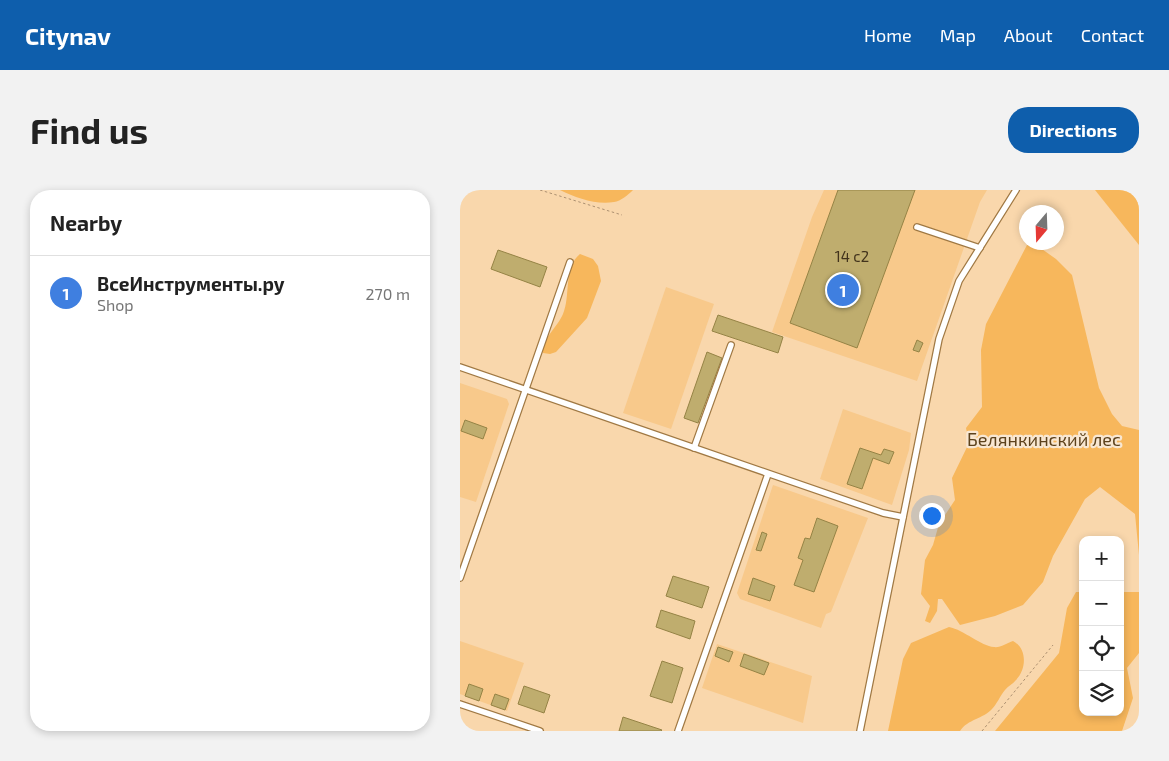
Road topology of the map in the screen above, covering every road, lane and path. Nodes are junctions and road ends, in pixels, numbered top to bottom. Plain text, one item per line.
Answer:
1 (540, 190) edge
2 (1016, 190) edge
3 (622, 215) dead end
4 (917, 227) dead end
5 (980, 248) junction
6 (570, 262) dead end
7 (731, 344) dead end
8 (460, 368) edge
9 (526, 390) junction
10 (694, 448) junction
11 (768, 474) junction
12 (903, 518) junction
13 (460, 578) edge
14 (1053, 645) dead end
15 (460, 704) edge
16 (540, 731) edge
17 (678, 731) edge
18 (860, 731) edge
19 (982, 731) edge

1 - 3 path
2 - 5 street
4 - 5 street
5 - 12 street
6 - 9 street
7 - 10 street
8 - 9 street
9 - 10 street
9 - 13 street
10 - 11 street
11 - 12 street
11 - 17 street
12 - 18 street
14 - 19 path
15 - 16 street

